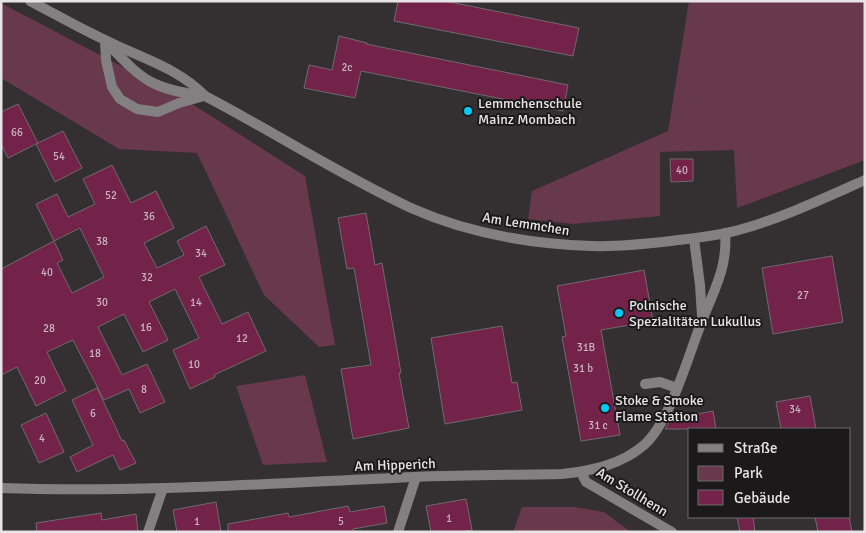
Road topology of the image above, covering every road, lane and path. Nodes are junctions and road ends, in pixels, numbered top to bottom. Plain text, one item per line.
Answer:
1 (30, 1) edge
2 (105, 41) junction
3 (205, 96) junction
4 (865, 180) edge
5 (725, 233) junction
6 (694, 238) junction
7 (702, 320) junction
8 (645, 384) dead end
9 (677, 388) junction
10 (581, 472) junction
11 (416, 477) junction
12 (1, 488) edge
13 (163, 488) junction
14 (148, 532) edge
15 (398, 532) edge
16 (672, 532) edge

1 - 2 street, Am Lemmchen
2 - 3 street, Am Lemmchen
2 - 3 street, Am Lemmchen
2 - 3 street
3 - 6 street, Am Lemmchen
4 - 5 street, Am Lemmchen
5 - 6 street, Am Lemmchen
5 - 7 street, Am Hipperich
6 - 7 street, Am Hipperich
7 - 9 street, Am Hipperich
8 - 9 street
9 - 10 street, Am Hipperich
10 - 11 street, Am Hipperich
10 - 16 street, Am Stollhenn
11 - 13 street, Am Hipperich
11 - 15 street
12 - 13 street, Am Hipperich
13 - 14 street

